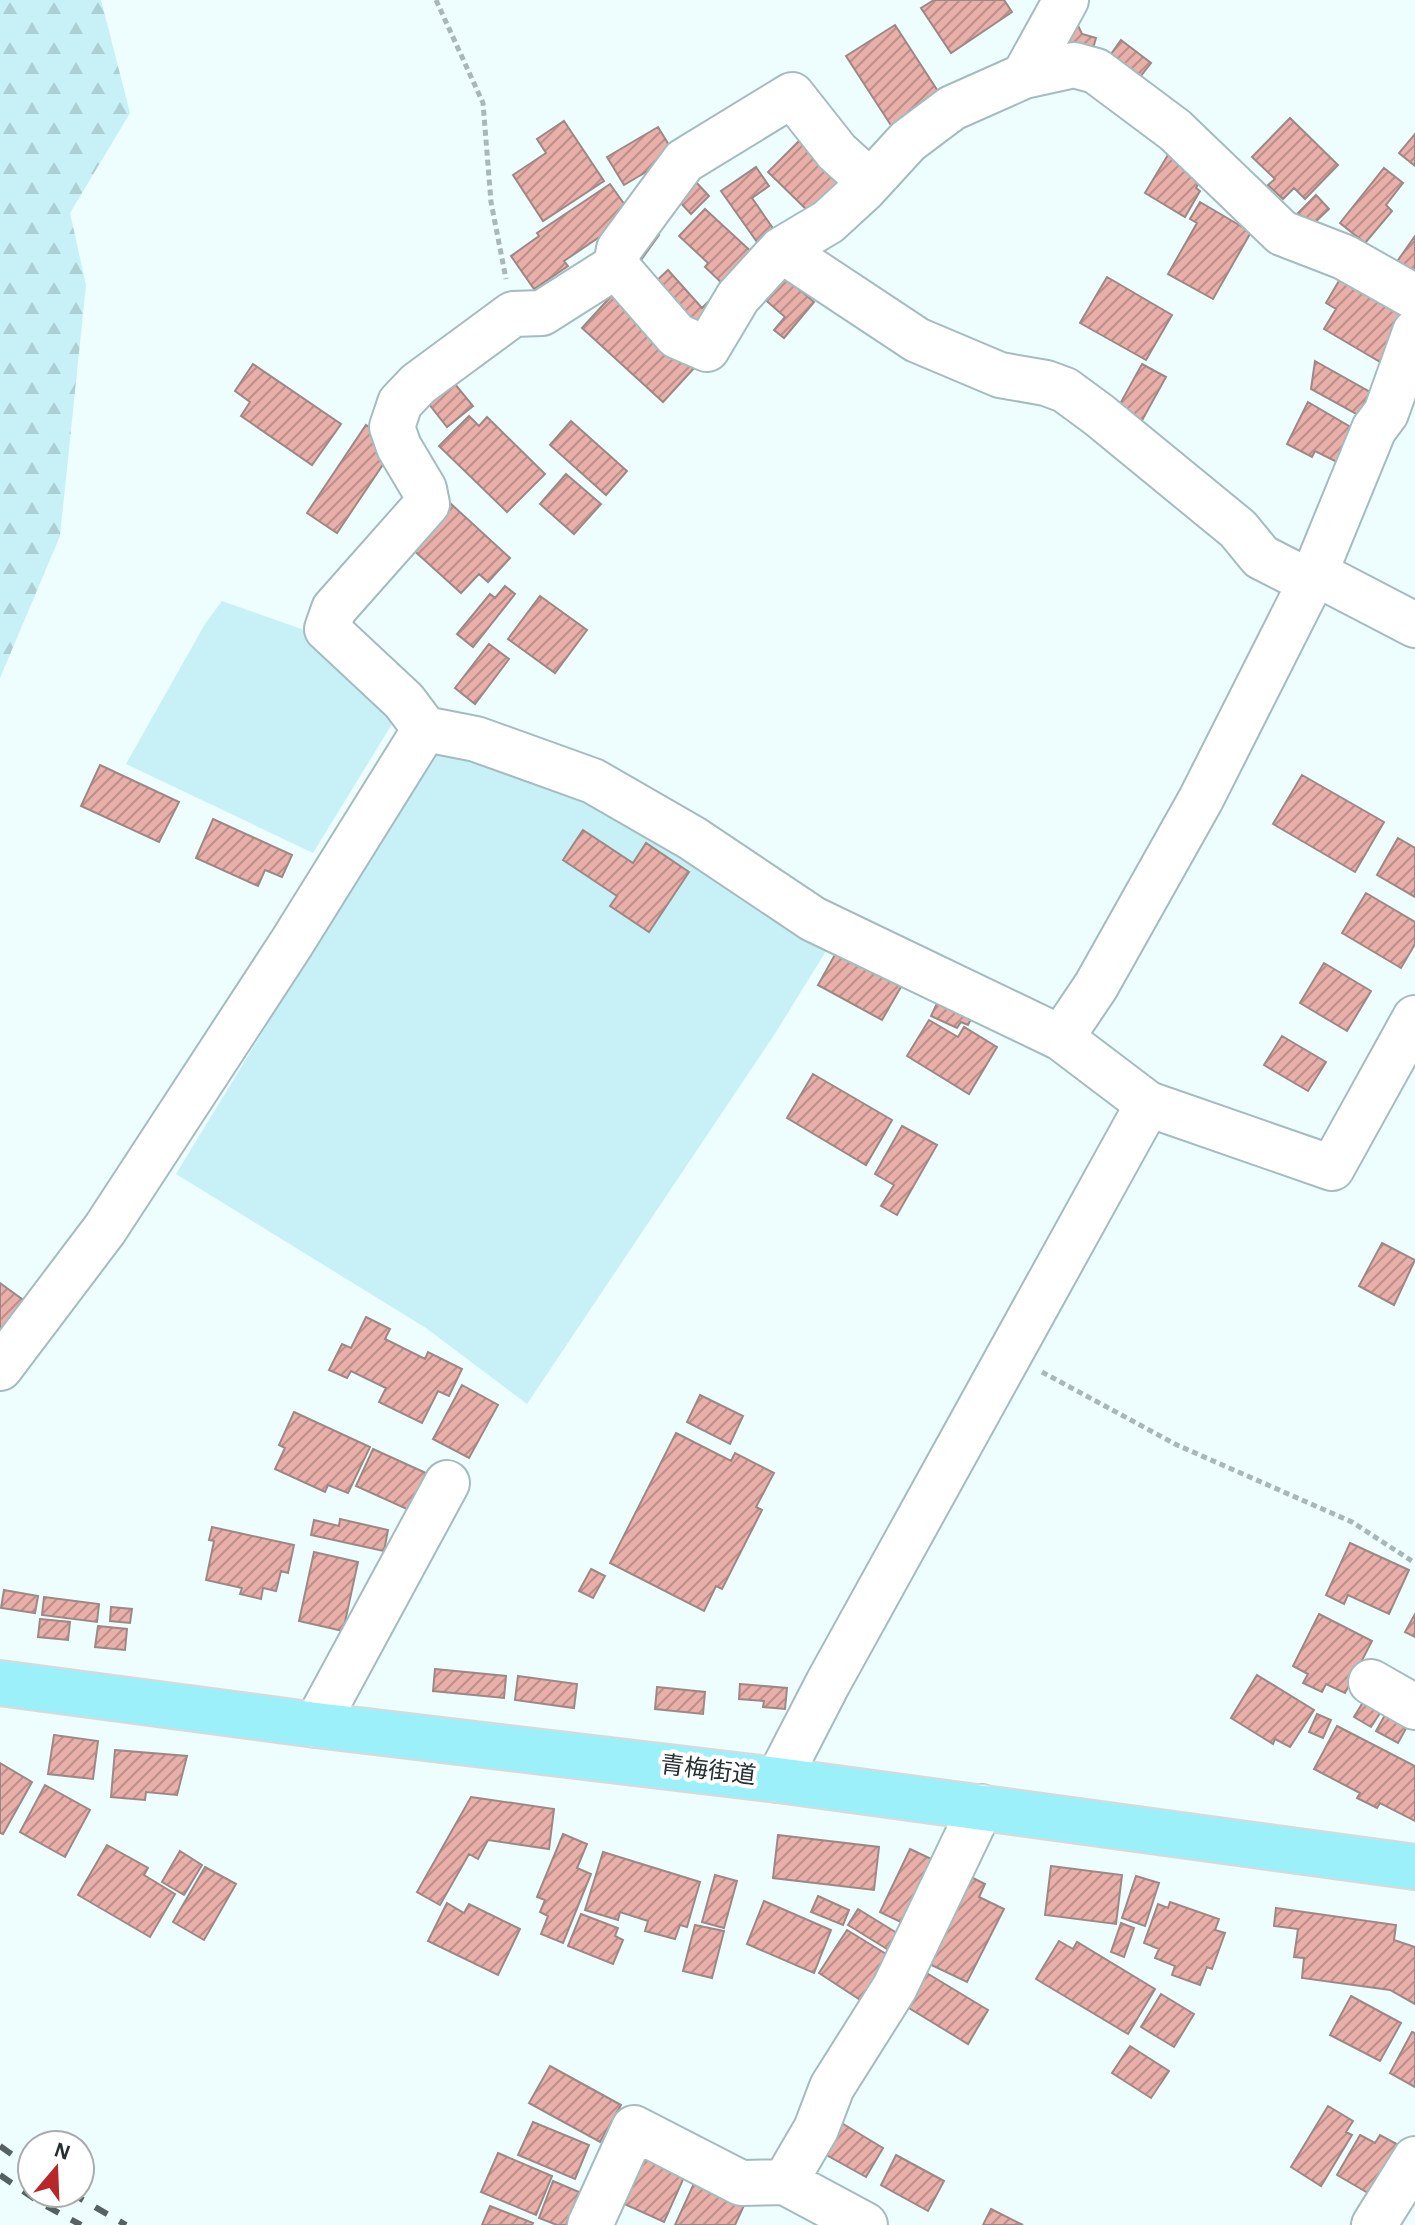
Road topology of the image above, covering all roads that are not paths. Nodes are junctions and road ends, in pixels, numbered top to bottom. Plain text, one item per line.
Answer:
1 (1066, 0) edge
2 (1024, 76) junction
3 (870, 182) junction
4 (781, 250) junction
5 (616, 266) junction
6 (1415, 297) edge
7 (1415, 332) edge
8 (1312, 577) junction
9 (1415, 625) edge
10 (425, 729) junction
11 (1415, 1018) edge
12 (1061, 1038) junction
13 (1148, 1104) junction
14 (0, 1368) edge
15 (447, 1483) dead end
16 (1371, 1682) dead end
17 (0, 1683) edge
18 (1415, 1707) edge
19 (316, 1725) junction
20 (778, 1780) junction
21 (981, 1807) junction
22 (1415, 1867) edge
23 (1415, 2159) edge
24 (785, 2182) junction
25 (590, 2225) edge
26 (865, 2225) edge
27 (1374, 2225) edge

1 - 2 street
2 - 3 street
2 - 6 street
3 - 4 street
3 - 5 street
4 - 5 street
4 - 8 street
5 - 10 street
7 - 8 street
8 - 9 street
8 - 12 street
10 - 12 street
10 - 14 street
11 - 13 street
12 - 13 street
13 - 20 street
15 - 19 street
16 - 18 street
17 - 19 main road, 青梅街道
19 - 20 main road, 青梅街道
20 - 21 main road, 青梅街道
21 - 22 main road, 青梅街道
21 - 24 street
23 - 27 street
24 - 25 street
24 - 26 street

